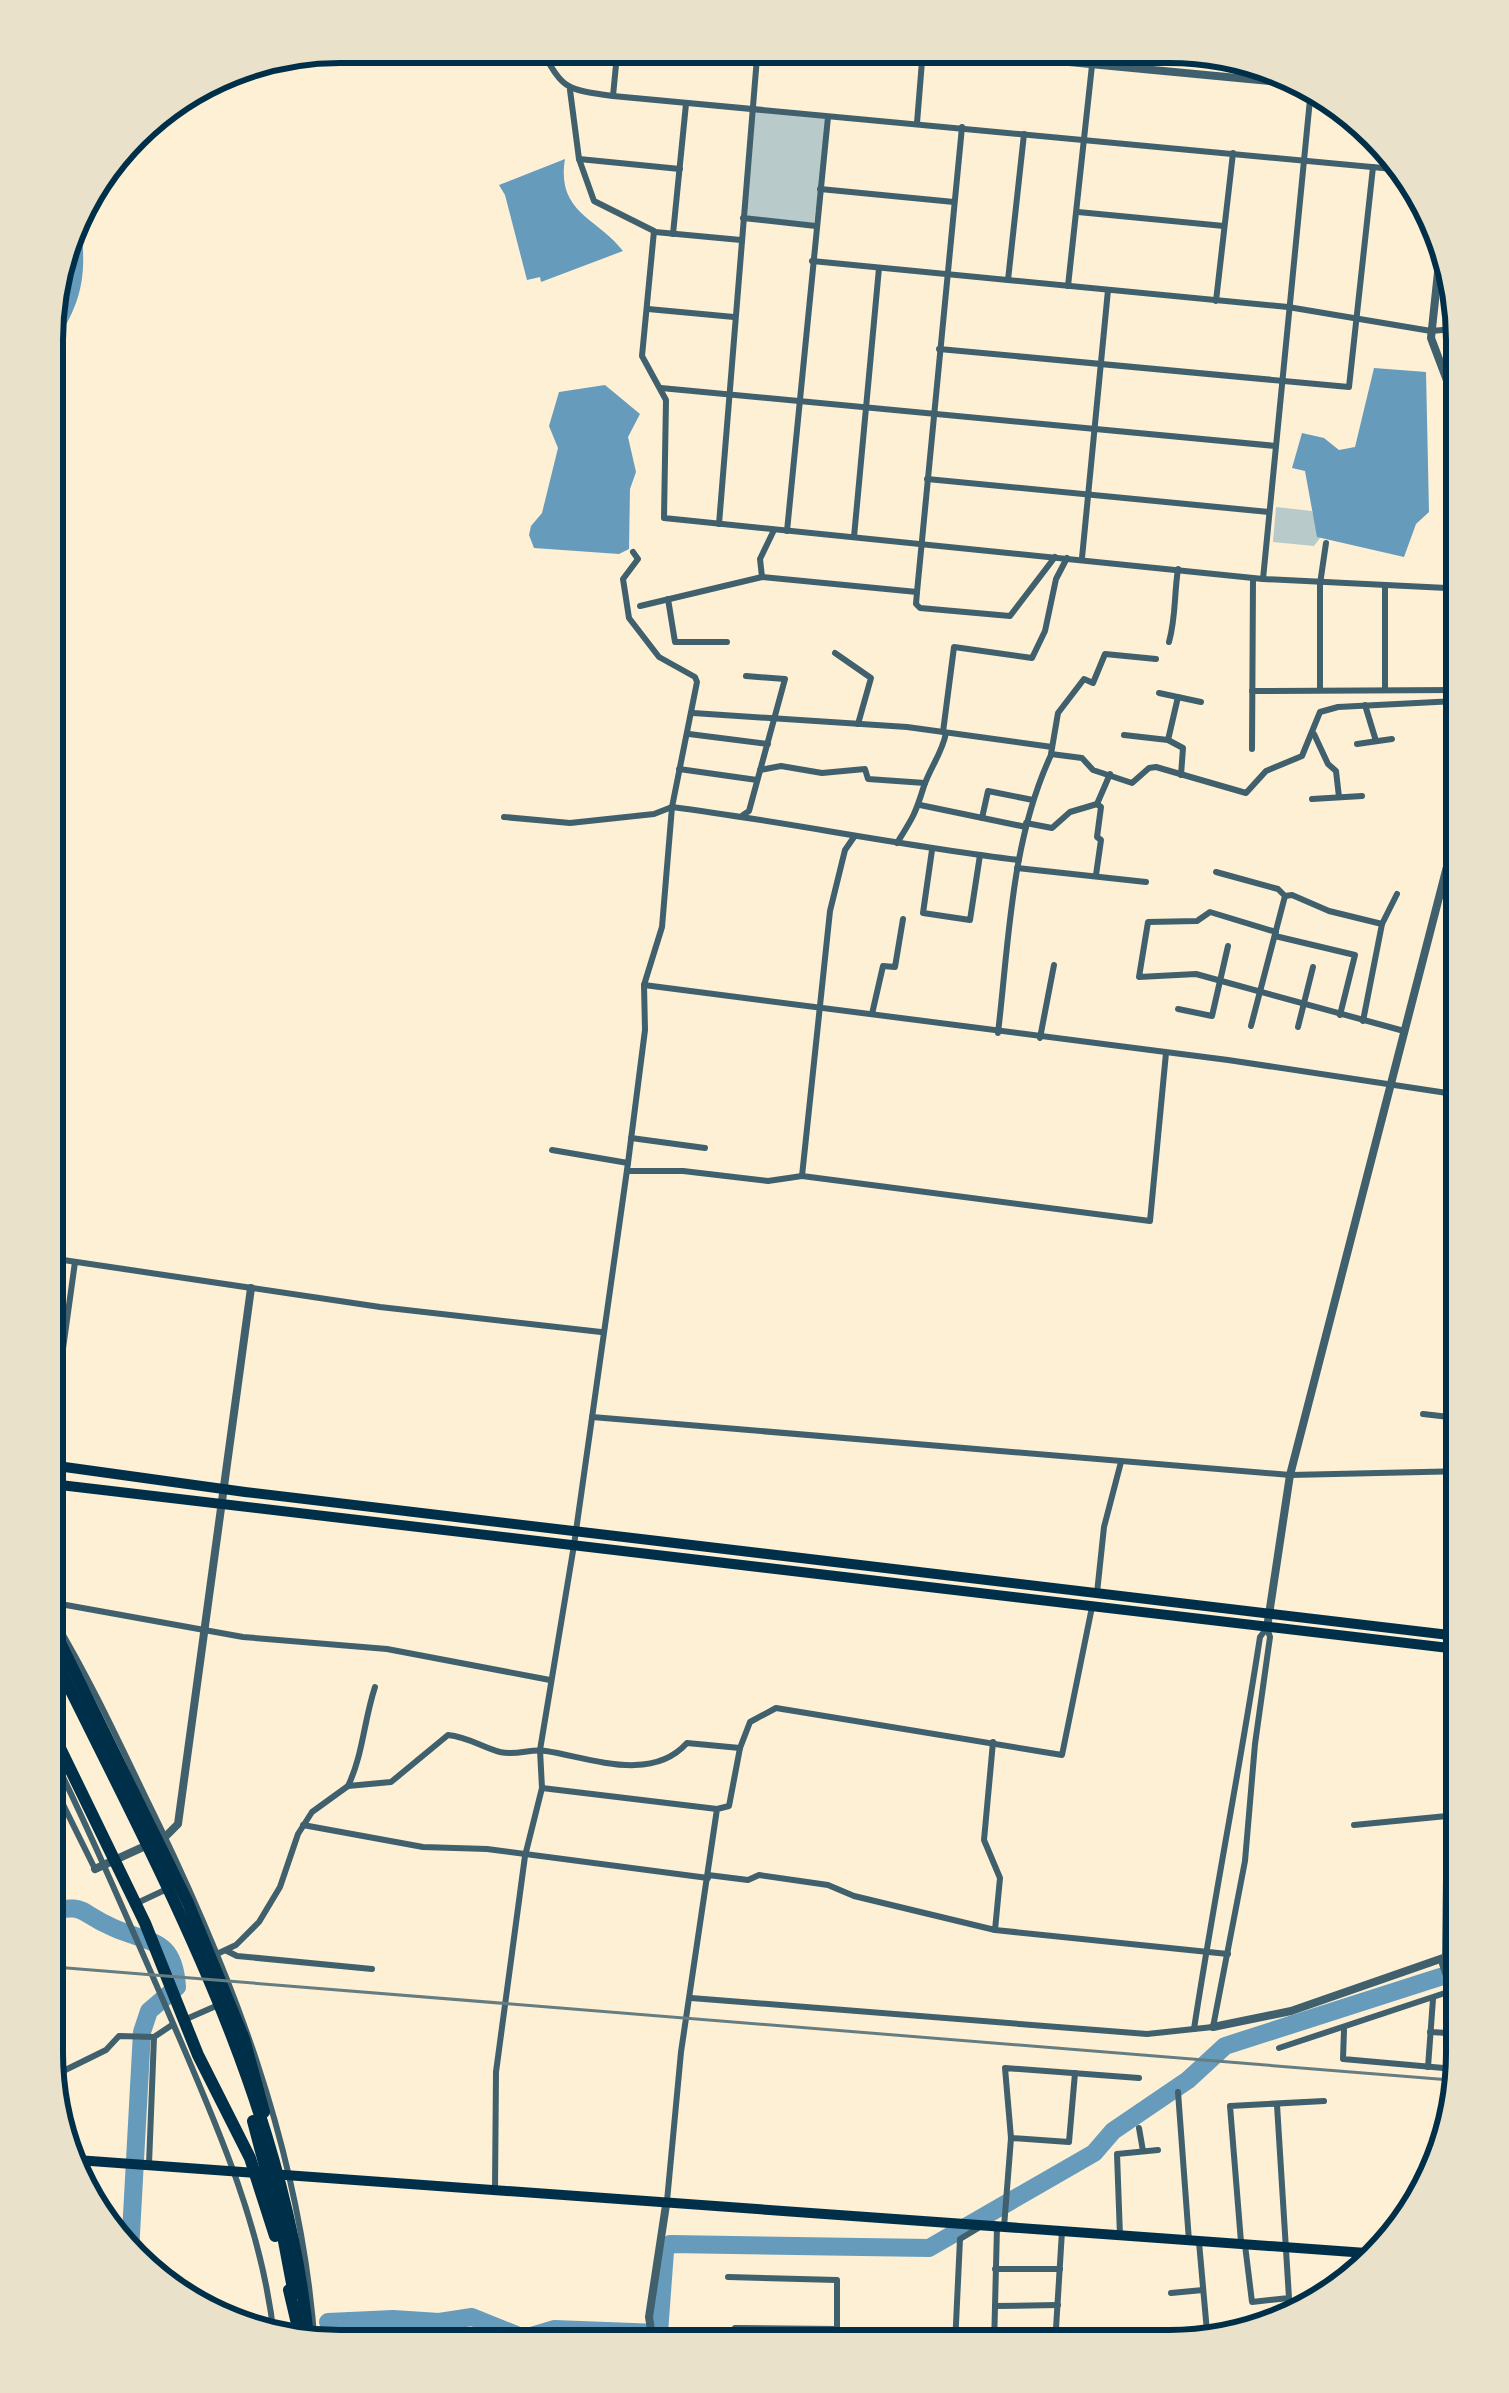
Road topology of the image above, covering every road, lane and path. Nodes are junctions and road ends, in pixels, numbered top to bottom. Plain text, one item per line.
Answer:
1 (756, 63) edge
2 (922, 63) edge
3 (1093, 63) joint
4 (550, 64) edge
5 (616, 64) edge
6 (1264, 80) edge
7 (570, 90) junction
8 (613, 96) junction
9 (1309, 101) edge
10 (686, 104) junction
11 (751, 110) junction
12 (827, 117) junction
13 (917, 123) junction
14 (962, 127) junction
15 (1024, 134) junction
16 (1087, 140) junction
17 (1233, 153) junction
18 (579, 159) junction
19 (1304, 160) junction
20 (1373, 167) junction
21 (1387, 168) edge
22 (680, 169) junction
23 (820, 189) junction
24 (954, 202) junction
25 (1077, 212) junction
26 (743, 218) junction
27 (815, 226) junction
28 (1224, 226) junction
29 (654, 232) junction
30 (674, 234) junction
31 (741, 240) junction
32 (812, 261) junction
33 (879, 268) junction
34 (1437, 269) edge
35 (946, 274) junction
36 (1008, 280) junction
37 (1068, 286) junction
38 (1108, 290) junction
39 (1216, 301) junction
40 (1288, 308) junction
41 (646, 309) junction
42 (734, 317) junction
43 (1356, 317) junction
44 (1445, 330) edge
45 (1431, 331) junction
46 (939, 349) junction
47 (1101, 364) junction
48 (1446, 380) edge
49 (1281, 382) junction
50 (661, 388) junction
51 (728, 394) junction
52 (799, 402) junction
53 (866, 408) junction
54 (934, 414) junction
55 (1095, 429) junction
56 (1276, 446) junction
57 (927, 479) junction
58 (1088, 495) junction
59 (1270, 512) junction
60 (719, 524) junction
61 (774, 530) junction
62 (787, 531) junction
63 (854, 537) junction
64 (922, 543) junction
65 (1326, 543) dead end
66 (633, 552) dead end
67 (1055, 556) junction
68 (1067, 557) junction
69 (1082, 558) junction
70 (1178, 569) junction
71 (761, 577) junction
72 (1258, 579) junction
73 (1320, 584) junction
74 (1385, 586) junction
75 (1446, 589) edge
76 (917, 592) junction
77 (668, 599) junction
78 (640, 606) dead end
79 (727, 642) dead end
80 (1169, 642) dead end
81 (836, 653) dead end
82 (1156, 658) dead end
83 (746, 676) dead end
84 (1321, 690) junction
85 (1385, 690) junction
86 (1252, 691) junction
87 (1159, 693) dead end
88 (1446, 695) edge
89 (1446, 697) edge
90 (1178, 698) junction
91 (1201, 702) dead end
92 (1365, 706) junction
93 (693, 712) junction
94 (774, 720) junction
95 (857, 724) junction
96 (945, 733) junction
97 (689, 734) junction
98 (1314, 734) junction
99 (1124, 735) dead end
100 (1392, 739) dead end
101 (1168, 740) junction
102 (1376, 741) junction
103 (768, 744) junction
104 (1357, 744) dead end
105 (1252, 748) dead end
106 (1052, 750) junction
107 (679, 769) junction
108 (760, 770) junction
109 (1110, 774) junction
110 (1181, 775) junction
111 (757, 780) junction
112 (925, 783) junction
113 (1362, 796) dead end
114 (1339, 797) junction
115 (1312, 799) dead end
116 (1033, 800) junction
117 (1097, 804) junction
118 (920, 806) junction
119 (672, 807) junction
120 (742, 816) junction
121 (504, 817) dead end
122 (982, 818) junction
123 (1026, 825) junction
124 (854, 837) junction
125 (897, 843) junction
126 (932, 849) junction
127 (980, 855) junction
128 (1018, 864) junction
129 (1446, 871) edge
130 (1216, 872) dead end
131 (1096, 875) junction
132 (1146, 882) dead end
133 (1397, 894) dead end
134 (1285, 896) junction
135 (903, 920) dead end
136 (1382, 924) junction
137 (1275, 934) junction
138 (1228, 946) dead end
139 (1054, 965) dead end
140 (1312, 967) dead end
141 (1220, 982) junction
142 (644, 985) junction
143 (1259, 995) junction
144 (1303, 1006) junction
145 (819, 1008) junction
146 (1178, 1009) dead end
147 (1340, 1015) junction
148 (871, 1016) junction
149 (1363, 1021) junction
150 (1251, 1026) dead end
151 (1298, 1027) dead end
152 (1404, 1031) junction
153 (998, 1033) junction
154 (1040, 1038) junction
155 (1166, 1053) junction
156 (1389, 1085) junction
157 (1446, 1093) edge
158 (631, 1138) junction
159 (705, 1148) dead end
160 (552, 1150) dead end
161 (627, 1167) junction
162 (802, 1176) junction
163 (63, 1260) edge
164 (74, 1262) junction
165 (251, 1288) junction
166 (601, 1332) junction
167 (63, 1339) edge
168 (1423, 1414) dead end
169 (592, 1417) junction
170 (1445, 1417) edge
171 (1121, 1462) junction
172 (63, 1467) edge
173 (1445, 1472) edge
174 (1290, 1475) junction
175 (63, 1484) edge
176 (222, 1496) junction
177 (574, 1538) junction
178 (1095, 1593) junction
179 (63, 1605) edge
180 (1092, 1606) junction
181 (1269, 1613) junction
182 (1267, 1628) junction
183 (204, 1629) junction
184 (63, 1635) edge
185 (1445, 1641) edge
186 (1445, 1642) edge
187 (63, 1645) edge
188 (63, 1675) edge
189 (550, 1680) junction
190 (376, 1687) dead end
191 (63, 1691) edge
192 (993, 1742) junction
193 (740, 1748) junction
194 (540, 1750) junction
195 (63, 1752) edge
196 (63, 1777) edge
197 (348, 1786) junction
198 (542, 1788) junction
199 (63, 1804) edge
200 (717, 1809) junction
201 (1445, 1816) edge
202 (303, 1825) junction
203 (1354, 1825) dead end
204 (165, 1838) junction
205 (525, 1856) junction
206 (106, 1864) junction
207 (95, 1869) joint
208 (708, 1877) junction
209 (186, 1880) junction
210 (125, 1909) junction
211 (1445, 1921) edge
212 (994, 1930) junction
213 (1206, 1950) junction
214 (223, 1952) junction
215 (1228, 1954) junction
216 (1444, 1960) junction
217 (1445, 1965) edge
218 (372, 1969) dead end
219 (1445, 1990) edge
220 (236, 1997) junction
221 (1432, 1997) junction
222 (691, 1998) junction
223 (1213, 2027) junction
224 (1194, 2029) junction
225 (1344, 2029) junction
226 (1430, 2032) junction
227 (1445, 2033) edge
228 (146, 2037) junction
229 (1279, 2048) dead end
230 (1428, 2067) junction
231 (1445, 2068) edge
232 (64, 2071) edge
233 (1075, 2073) junction
234 (1139, 2078) dead end
235 (1178, 2092) dead end
236 (1324, 2101) dead end
237 (1277, 2105) junction
238 (1139, 2128) dead end
239 (268, 2137) junction
240 (1010, 2138) junction
241 (1157, 2150) dead end
242 (1142, 2152) junction
243 (85, 2161) edge
244 (140, 2165) junction
245 (232, 2170) junction
246 (291, 2177) junction
247 (495, 2192) junction
248 (666, 2205) junction
249 (995, 2227) junction
250 (1062, 2231) junction
251 (1120, 2236) junction
252 (1194, 2241) junction
253 (1243, 2244) junction
254 (1288, 2248) junction
255 (1361, 2253) edge
256 (995, 2269) junction
257 (1060, 2269) junction
258 (728, 2277) dead end
259 (1203, 2290) junction
260 (1171, 2293) dead end
261 (1058, 2305) junction
262 (995, 2306) junction
263 (271, 2322) edge
264 (1207, 2327) edge
265 (301, 2328) edge
266 (303, 2328) edge
267 (305, 2328) edge
268 (308, 2328) edge
269 (792, 2329) joint
270 (651, 2330) edge
271 (735, 2330) edge
272 (837, 2330) joint
273 (956, 2330) edge
274 (994, 2330) edge
275 (1056, 2330) edge

1 - 11 street
2 - 13 street
3 - 6 street
3 - 16 street
4 - 7 street
5 - 8 street
7 - 8 street
7 - 18 street
8 - 10 street
9 - 19 street
10 - 11 street
10 - 22 street
11 - 12 street
11 - 26 street
12 - 13 street
12 - 23 street
13 - 14 street
14 - 15 street
14 - 24 street
15 - 16 street
15 - 36 street
16 - 17 street
16 - 25 street
17 - 19 street
17 - 28 street
18 - 22 street
18 - 29 street
19 - 20 street
19 - 40 street
20 - 21 street
20 - 43 street
22 - 30 street
23 - 24 street
23 - 27 street
24 - 35 street
25 - 28 street
25 - 37 street
26 - 27 street
26 - 31 street
27 - 32 street
28 - 39 street
29 - 30 street
29 - 41 street
30 - 31 street
31 - 42 street
32 - 33 street
32 - 52 street
33 - 35 street
33 - 53 street
34 - 45 street
35 - 36 street
35 - 46 street
36 - 37 street
37 - 38 street
38 - 39 street
38 - 47 street
39 - 40 street
40 - 43 street
40 - 49 street
41 - 42 street
41 - 50 street
42 - 51 street
43 - 45 street
43 - 49 street
44 - 45 street
45 - 48 street
46 - 47 street
46 - 54 street
47 - 49 street
47 - 55 street
49 - 56 street
50 - 51 street
50 - 60 street
51 - 52 street
51 - 60 street
52 - 53 street
52 - 62 street
53 - 54 street
53 - 63 street
54 - 55 street
54 - 57 street
55 - 56 street
55 - 58 street
56 - 59 street
57 - 58 street
57 - 64 street
58 - 59 street
58 - 69 street
59 - 72 street
60 - 61 street
61 - 62 street
61 - 71 street
62 - 63 street
63 - 64 street
64 - 67 street
64 - 76 street
65 - 73 street
66 - 93 street
67 - 68 street
67 - 76 street
68 - 69 street
68 - 96 street
69 - 70 street
70 - 72 street
70 - 80 street
71 - 76 street
71 - 77 street
72 - 73 street
72 - 86 street
73 - 74 street
73 - 84 street
74 - 75 street
74 - 85 street
77 - 78 street
77 - 79 street
81 - 95 street
82 - 106 street
83 - 94 street
84 - 85 street
84 - 86 street
85 - 88 street
86 - 105 street
87 - 90 street
89 - 92 street
90 - 91 street
90 - 101 street
92 - 98 street
92 - 102 street
93 - 94 street
93 - 97 street
94 - 95 street
94 - 103 street
95 - 96 street
96 - 106 street
96 - 112 street
97 - 103 street
97 - 107 street
98 - 110 street
98 - 114 street
99 - 101 street
100 - 102 street
101 - 110 street
102 - 104 street
103 - 108 street
106 - 109 street
106 - 116 street
107 - 111 street
107 - 119 street
108 - 111 street
108 - 112 street
109 - 110 street
109 - 117 street
111 - 120 street
112 - 118 street
113 - 114 street
114 - 115 street
116 - 122 street
116 - 123 street
117 - 123 street
117 - 131 street
118 - 122 street
118 - 125 street
119 - 120 street
119 - 121 street
119 - 142 street
120 - 124 street
122 - 123 street
123 - 128 street
124 - 125 street
124 - 145 street
125 - 126 street
126 - 127 street
126 - 127 street
127 - 128 street
128 - 131 street
128 - 153 street
129 - 152 street
130 - 134 street
131 - 132 street
133 - 136 street
134 - 136 street
134 - 137 street
135 - 148 street
136 - 149 street
137 - 141 street
137 - 143 street
137 - 147 street
138 - 141 street
139 - 154 street
140 - 144 street
141 - 143 street
141 - 146 street
142 - 145 street
142 - 158 street
143 - 144 street
143 - 150 street
144 - 147 street
144 - 151 street
145 - 148 street
145 - 162 street
147 - 149 street
148 - 153 street
149 - 152 street
152 - 156 street
153 - 154 street
154 - 155 street
155 - 156 street
155 - 162 street
156 - 157 street
156 - 174 street
158 - 159 street
158 - 161 street
160 - 161 street
161 - 162 street
161 - 166 street
163 - 164 street
164 - 165 street
164 - 167 street
165 - 166 street
165 - 176 street
166 - 169 street
168 - 170 street
169 - 171 street
169 - 177 street
171 - 174 street
171 - 178 street
172 - 176 highway
173 - 174 street
174 - 181 street
175 - 176 highway
176 - 177 highway
176 - 183 street
177 - 178 highway
177 - 180 highway
177 - 189 street
178 - 180 street
178 - 181 highway
179 - 183 street
180 - 182 highway
180 - 192 street
181 - 182 street
181 - 185 highway
182 - 186 highway
182 - 213 street
182 - 215 street
183 - 189 street
183 - 204 street
184 - 204 street
187 - 239 highway
188 - 239 highway
189 - 194 street
190 - 197 street
191 - 266 highway
192 - 193 street
192 - 212 street
193 - 194 street
193 - 200 street
194 - 197 street
194 - 198 street
195 - 265 highway
196 - 206 street
197 - 202 street
198 - 200 street
198 - 205 street
199 - 207 street
200 - 208 street
201 - 203 street
202 - 205 street
202 - 214 street
204 - 206 street
204 - 209 street
205 - 208 street
205 - 247 street
206 - 207 street
206 - 210 street
208 - 212 street
208 - 222 street
209 - 210 street
209 - 214 street
210 - 245 street
211 - 216 street
212 - 213 street
213 - 215 street
213 - 224 street
214 - 218 street
214 - 220 street
215 - 223 street
216 - 217 street
216 - 223 street
219 - 221 street
220 - 228 street
220 - 246 street
221 - 225 street
221 - 226 street
222 - 224 street
222 - 248 street
223 - 224 street
225 - 229 street
225 - 230 street
226 - 227 street
226 - 230 street
228 - 232 street
228 - 244 street
230 - 231 street
233 - 234 street
233 - 240 street
233 - 240 street
235 - 252 street
236 - 237 street
237 - 253 street
237 - 254 street
238 - 242 street
239 - 267 highway
240 - 249 street
241 - 242 street
242 - 251 street
243 - 244 highway
244 - 245 highway
245 - 246 highway
245 - 263 street
246 - 247 highway
246 - 268 street
247 - 248 highway
248 - 249 highway
248 - 270 street
249 - 250 highway
249 - 256 street
249 - 273 street
250 - 251 highway
250 - 257 street
251 - 252 highway
252 - 253 highway
252 - 259 street
253 - 254 highway
253 - 254 street
254 - 255 highway
256 - 257 street
256 - 262 street
257 - 261 street
258 - 272 street
259 - 260 street
259 - 264 street
261 - 262 street
261 - 275 street
262 - 274 street
269 - 271 street
269 - 272 street

